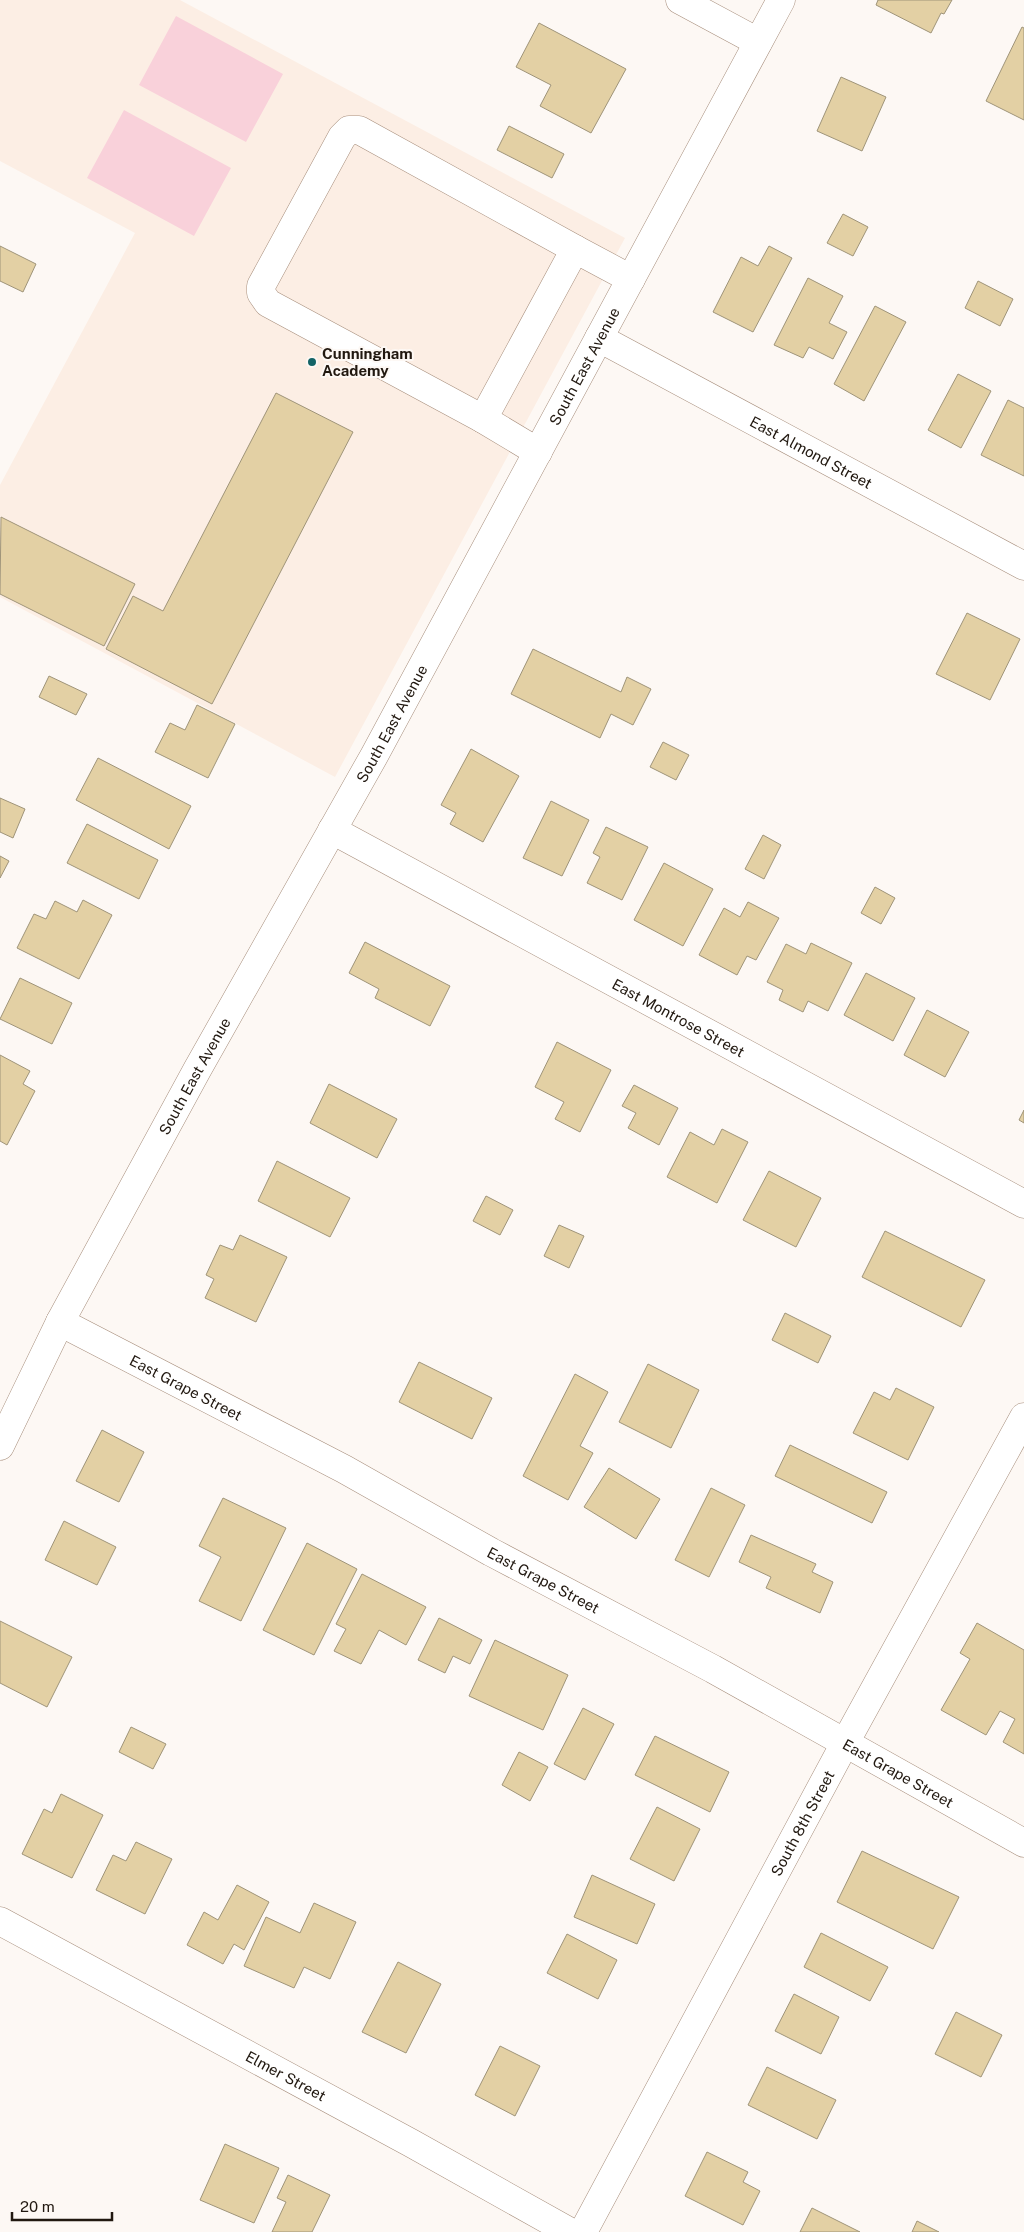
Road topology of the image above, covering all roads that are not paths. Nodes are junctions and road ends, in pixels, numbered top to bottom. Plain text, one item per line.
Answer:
1 (680, 0) edge
2 (781, 0) edge
3 (758, 42) junction
4 (575, 249) junction
5 (631, 279) junction
6 (599, 338) junction
7 (483, 419) junction
8 (538, 452) junction
9 (1024, 566) edge
10 (332, 830) junction
11 (1024, 1204) edge
12 (60, 1322) junction
13 (1024, 1417) edge
14 (0, 1446) edge
15 (845, 1743) junction
16 (1024, 1843) edge
17 (0, 1921) edge
18 (570, 2232) edge
19 (584, 2232) edge

1 - 3 street
2 - 3 street, South East Avenue
3 - 5 street, South East Avenue
4 - 5 street
4 - 7 street
4 - 7 street
5 - 6 street, South East Avenue
6 - 8 street, South East Avenue
6 - 9 street, East Almond Street
7 - 8 street
8 - 10 street, South East Avenue
10 - 11 street, East Montrose Street
10 - 12 street, South East Avenue
12 - 14 street, South East Avenue
12 - 15 street, East Grape Street
13 - 15 street, South 8th Street
15 - 16 street, East Grape Street
15 - 19 street, South 8th Street
17 - 18 street, Elmer Street

